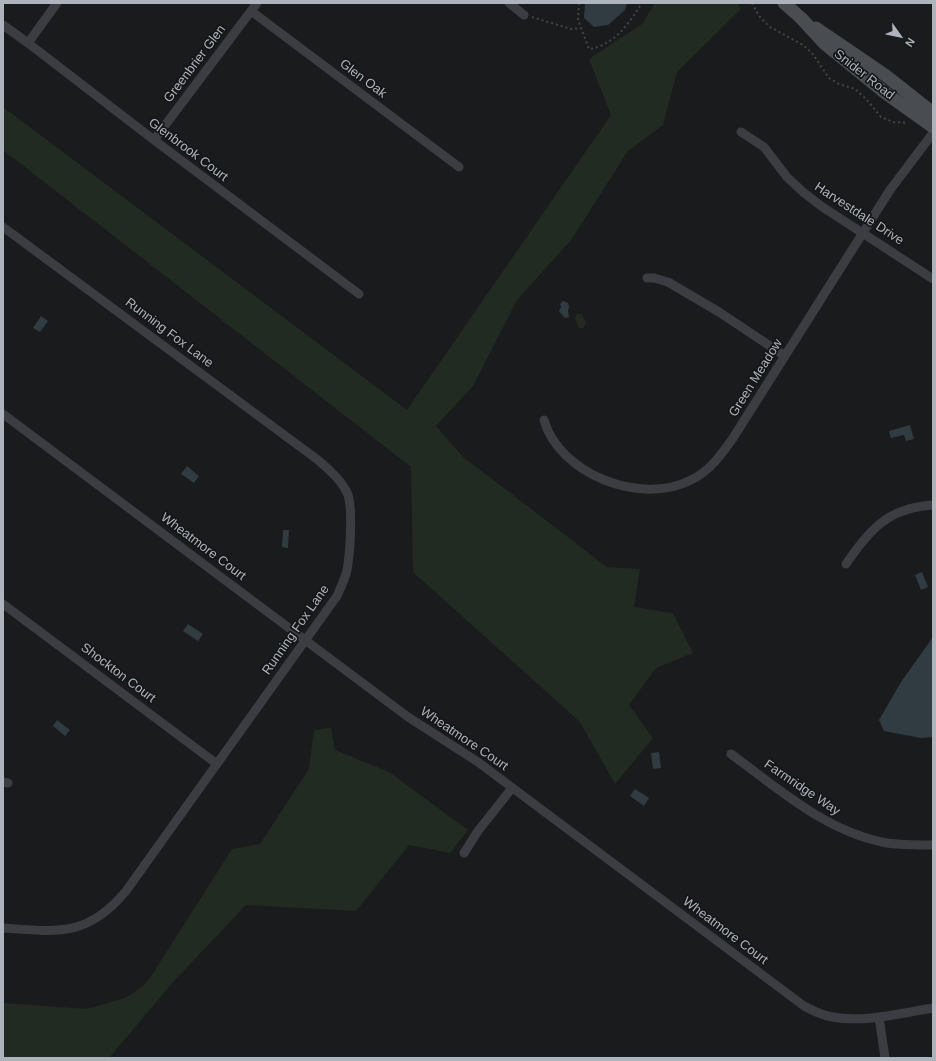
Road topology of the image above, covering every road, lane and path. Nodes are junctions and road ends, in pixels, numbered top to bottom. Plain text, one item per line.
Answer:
1 (57, 3) edge
2 (257, 3) edge
3 (509, 3) edge
4 (579, 3) edge
5 (642, 3) edge
6 (752, 3) edge
7 (784, 3) edge
8 (251, 11) junction
9 (524, 15) joint
10 (801, 18) junction
11 (3, 25) edge
12 (581, 28) junction
13 (28, 43) junction
14 (933, 113) edge
15 (913, 125) dead end
16 (933, 126) edge
17 (741, 132) dead end
18 (933, 133) edge
19 (154, 140) junction
20 (459, 167) dead end
21 (3, 227) edge
22 (863, 233) junction
23 (647, 278) dead end
24 (933, 279) edge
25 (359, 294) dead end
26 (785, 356) junction
27 (3, 414) edge
28 (544, 420) dead end
29 (933, 504) edge
30 (846, 564) dead end
31 (3, 604) edge
32 (306, 641) junction
33 (732, 754) dead end
34 (217, 764) junction
35 (512, 788) junction
36 (933, 845) edge
37 (464, 853) dead end
38 (3, 928) edge
39 (933, 1008) edge
40 (879, 1016) junction
41 (885, 1058) edge

1 - 13 street
2 - 8 street, Greenbrier Glen
3 - 9 street
4 - 12 path
5 - 12 path
6 - 15 path
7 - 10 street, Snider Road
8 - 19 street, Greenbrier Glen
8 - 20 street, Glen Oak
9 - 12 path
10 - 14 street, Snider Road
10 - 16 street, Snider Road
11 - 13 street, Glenbrook Court
13 - 19 street, Glenbrook Court
17 - 22 street, Harvestdale Drive
18 - 22 street, Green Meadow
19 - 25 street, Glenbrook Court
21 - 32 street, Running Fox Lane
22 - 24 street, Harvestdale Drive
22 - 26 street, Green Meadow
23 - 26 street
26 - 28 street, Green Meadow
27 - 32 street, Wheatmore Court
29 - 30 street
31 - 34 street, Shockton Court
32 - 34 street, Running Fox Lane
32 - 35 street, Wheatmore Court
33 - 36 street, Farmridge Way
34 - 38 street, Running Fox Lane
35 - 37 street
35 - 40 street, Wheatmore Court
39 - 40 street, Wheatmore Court
40 - 41 street

